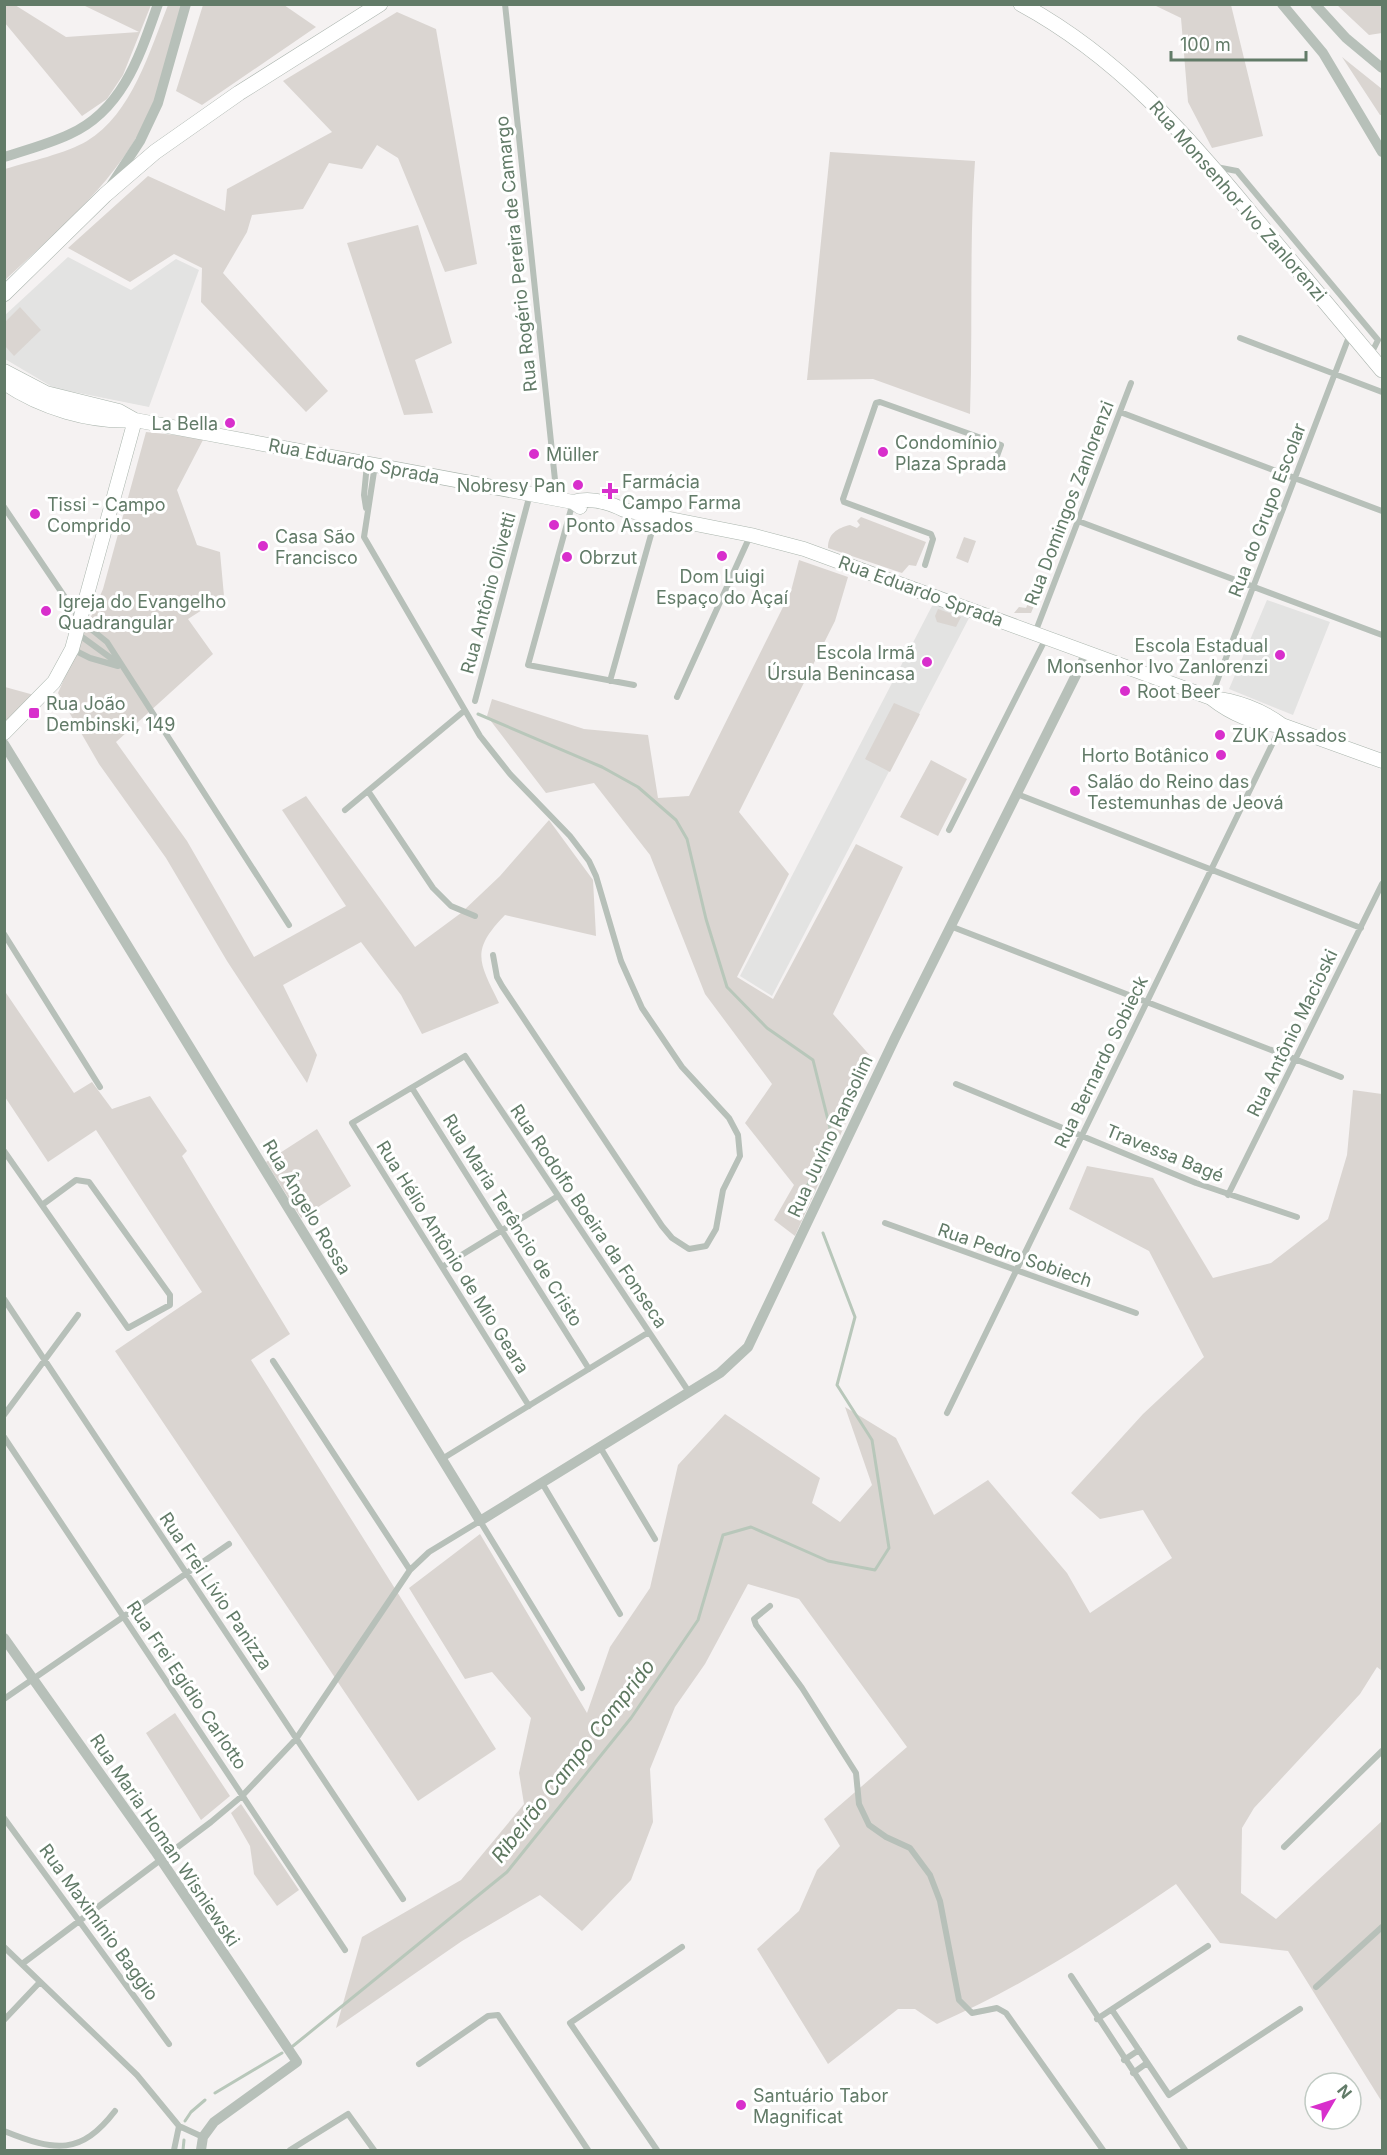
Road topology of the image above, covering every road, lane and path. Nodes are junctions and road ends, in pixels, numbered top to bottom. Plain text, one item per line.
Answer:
1 (158, 4) edge
2 (186, 4) edge
3 (380, 4) edge
4 (505, 4) edge
5 (1021, 4) edge
6 (1282, 4) edge
7 (1315, 4) edge
8 (1383, 68) edge
9 (1383, 152) edge
10 (4, 157) edge
11 (1213, 166) junction
12 (105, 195) junction
13 (4, 294) edge
14 (1351, 332) junction
15 (1240, 338) dead end
16 (1370, 356) junction
17 (1383, 370) edge
18 (4, 371) edge
19 (1335, 374) junction
20 (4, 383) edge
21 (1131, 383) dead end
22 (1383, 392) edge
23 (1120, 412) junction
24 (135, 420) junction
25 (371, 464) junction
26 (993, 467) dead end
27 (1295, 478) junction
28 (530, 494) junction
29 (558, 499) junction
30 (573, 502) junction
31 (4, 507) edge
32 (1383, 511) edge
33 (656, 517) junction
34 (1078, 521) junction
35 (751, 535) junction
36 (925, 565) dead end
37 (1253, 587) junction
38 (79, 628) junction
39 (1041, 636) junction
40 (1383, 636) edge
41 (72, 649) junction
42 (1088, 652) junction
43 (122, 667) junction
44 (610, 681) junction
45 (634, 685) dead end
46 (677, 697) dead end
47 (1211, 698) junction
48 (475, 700) dead end
49 (464, 711) junction
50 (1282, 725) junction
51 (4, 733) edge
52 (4, 744) edge
53 (1383, 762) edge
54 (368, 791) junction
55 (1017, 794) junction
56 (345, 810) dead end
57 (949, 830) dead end
58 (1211, 870) junction
59 (1383, 884) edge
60 (475, 916) dead end
61 (289, 925) dead end
62 (950, 926) junction
63 (1361, 928) junction
64 (4, 934) edge
65 (494, 956) dead end
66 (1147, 1002) junction
67 (1296, 1060) junction
68 (1341, 1077) dead end
69 (957, 1084) dead end
70 (100, 1087) dead end
71 (412, 1088) junction
72 (1082, 1136) junction
73 (4, 1151) edge
74 (1228, 1195) junction
75 (558, 1196) junction
76 (42, 1205) junction
77 (1297, 1217) dead end
78 (885, 1223) dead end
79 (501, 1230) junction
80 (442, 1267) junction
81 (1016, 1271) junction
82 (4, 1299) edge
83 (1136, 1313) dead end
84 (78, 1315) dead end
85 (649, 1332) junction
86 (45, 1360) junction
87 (273, 1361) dead end
88 (589, 1369) junction
89 (689, 1392) junction
90 (530, 1406) junction
91 (947, 1413) dead end
92 (4, 1415) edge
93 (4, 1437) edge
94 (600, 1447) junction
95 (442, 1459) junction
96 (542, 1482) junction
97 (480, 1521) junction
98 (655, 1539) dead end
99 (229, 1544) dead end
100 (410, 1570) junction
101 (186, 1573) junction
102 (770, 1606) dead end
103 (620, 1614) dead end
104 (124, 1616) junction
105 (4, 1638) edge
106 (34, 1678) junction
107 (582, 1688) dead end
108 (4, 1699) edge
109 (296, 1738) junction
110 (1383, 1751) edge
111 (242, 1796) junction
112 (4, 1818) edge
113 (1284, 1847) dead end
114 (159, 1860) junction
115 (403, 1899) dead end
116 (79, 1921) junction
117 (1383, 1927) edge
118 (1208, 1946) dead end
119 (4, 1947) edge
120 (682, 1947) dead end
121 (345, 1950) dead end
122 (22, 1964) junction
123 (1071, 1976) dead end
124 (40, 1982) junction
125 (1316, 1987) dead end
126 (1300, 2009) dead end
127 (1112, 2010) junction
128 (1097, 2019) junction
129 (4, 2020) edge
130 (168, 2044) dead end
131 (1139, 2050) junction
132 (1124, 2060) junction
133 (1147, 2063) junction
134 (419, 2064) dead end
135 (1133, 2073) junction
136 (115, 2111) dead end
137 (179, 2126) junction
138 (4, 2131) edge
139 (203, 2137) junction
140 (174, 2151) edge
141 (201, 2151) edge
142 (291, 2151) edge
143 (374, 2151) edge
144 (588, 2151) edge
145 (657, 2151) edge
146 (1103, 2151) edge
147 (1185, 2151) edge

1 - 10 street
2 - 12 street
3 - 12 main road
4 - 29 street, Rua Rogério Pereira de Camargo
5 - 11 main road, Rua Monsenhor Ivo Zanlorenzi
6 - 9 street
7 - 8 street
11 - 14 main road, Rua Monsenhor Ivo Zanlorenzi
11 - 16 street
12 - 13 main road
14 - 16 main road, Rua Monsenhor Ivo Zanlorenzi
14 - 19 street, Rua do Grupo Escolar
15 - 19 street
16 - 17 main road, Rua Monsenhor Ivo Zanlorenzi
18 - 24 main road, Rua Eduardo Sprada
19 - 22 street
19 - 27 street, Rua do Grupo Escolar
20 - 24 main road, Rua Eduardo Sprada
21 - 23 street, Rua Domingos Zanlorenzi
23 - 27 street
23 - 34 street, Rua Domingos Zanlorenzi
24 - 25 main road, Rua Eduardo Sprada
24 - 38 main road
25 - 28 main road, Rua Eduardo Sprada
25 - 49 street
26 - 36 street
27 - 32 street
27 - 37 street, Rua do Grupo Escolar
28 - 29 main road, Rua Eduardo Sprada
28 - 48 street, Rua Antônio Olivetti
29 - 30 main road, Rua Eduardo Sprada
30 - 33 main road, Rua Eduardo Sprada
30 - 44 street
31 - 38 street
33 - 35 main road, Rua Eduardo Sprada
33 - 44 street
34 - 37 street
34 - 39 street, Rua Domingos Zanlorenzi
35 - 39 main road, Rua Eduardo Sprada
35 - 46 street
37 - 40 street
37 - 47 street, Rua do Grupo Escolar
38 - 41 main road
38 - 43 street
38 - 43 street
39 - 42 main road, Rua Eduardo Sprada
39 - 57 street, Rua Domingos Zanlorenzi
41 - 43 street
41 - 51 main road
42 - 47 main road, Rua Eduardo Sprada
42 - 55 street, Rua Juvino Ransolim
43 - 61 street
44 - 45 street
47 - 50 main road, Rua Eduardo Sprada
49 - 54 street
49 - 65 street
50 - 53 main road, Rua Eduardo Sprada
50 - 58 street, Rua Bernardo Sobieck
52 - 95 street, Rua Ângelo Rossa
54 - 56 street
54 - 60 street
55 - 58 street
55 - 62 street, Rua Juvino Ransolim
58 - 63 street
58 - 66 street, Rua Bernardo Sobieck
59 - 63 street, Rua Antônio Macioski
62 - 66 street
62 - 89 street, Rua Juvino Ransolim
63 - 67 street, Rua Antônio Macioski
64 - 70 street
66 - 67 street
66 - 72 street, Rua Bernardo Sobieck
67 - 68 street
67 - 74 street, Rua Antônio Macioski
69 - 72 street, Travessa Bagé
71 - 75 street, Rua Rodolfo Boeira da Fonseca
71 - 79 street, Rua Maria Terêncio de Cristo
71 - 80 street, Rua Hélio Antônio de Mio Geara
72 - 74 street, Travessa Bagé
72 - 81 street, Rua Bernardo Sobieck
73 - 76 street
74 - 77 street, Travessa Bagé
75 - 79 street
75 - 85 street, Rua Rodolfo Boeira da Fonseca
76 - 76 street
78 - 81 street, Rua Pedro Sobiech
79 - 80 street
79 - 88 street, Rua Maria Terêncio de Cristo
80 - 90 street, Rua Hélio Antônio de Mio Geara
81 - 83 street, Rua Pedro Sobiech
81 - 91 street, Rua Bernardo Sobieck
82 - 86 street, Rua Frei Lívio Panizza
84 - 86 street
85 - 88 street
85 - 89 street, Rua Rodolfo Boeira da Fonseca
86 - 92 street
86 - 101 street, Rua Frei Lívio Panizza
87 - 100 street
88 - 90 street
89 - 94 street, Rua Juvino Ransolim
90 - 95 street
93 - 104 street, Rua Frei Egídio Carlotto
94 - 96 street, Rua Juvino Ransolim
94 - 98 street
95 - 97 street, Rua Ângelo Rossa
96 - 97 street, Rua Juvino Ransolim
96 - 103 street
97 - 100 street
97 - 107 street, Rua Ângelo Rossa
99 - 101 street
100 - 109 street
101 - 104 street
101 - 109 street, Rua Frei Lívio Panizza
102 - 146 street
104 - 106 street
104 - 111 street, Rua Frei Egídio Carlotto
105 - 106 street, Rua Maria Homan Wisniewski
106 - 108 street
106 - 114 street, Rua Maria Homan Wisniewski
109 - 111 street
109 - 115 street, Rua Frei Lívio Panizza
110 - 113 street
111 - 114 street
111 - 121 street, Rua Frei Egídio Carlotto
112 - 116 street, Rua Maximínio Baggio
114 - 116 street
114 - 139 street, Rua Maria Homan Wisniewski
116 - 122 street
116 - 130 street, Rua Maximínio Baggio
117 - 125 street
118 - 127 street
119 - 122 street
120 - 145 street
122 - 124 street
123 - 128 street
124 - 129 street
124 - 137 street
126 - 133 street
127 - 128 street
127 - 131 street
128 - 132 street
131 - 132 street
131 - 133 street
132 - 135 street
133 - 135 street
134 - 144 street
135 - 147 street
136 - 138 street
137 - 139 street
137 - 140 street
139 - 141 street
142 - 143 street

